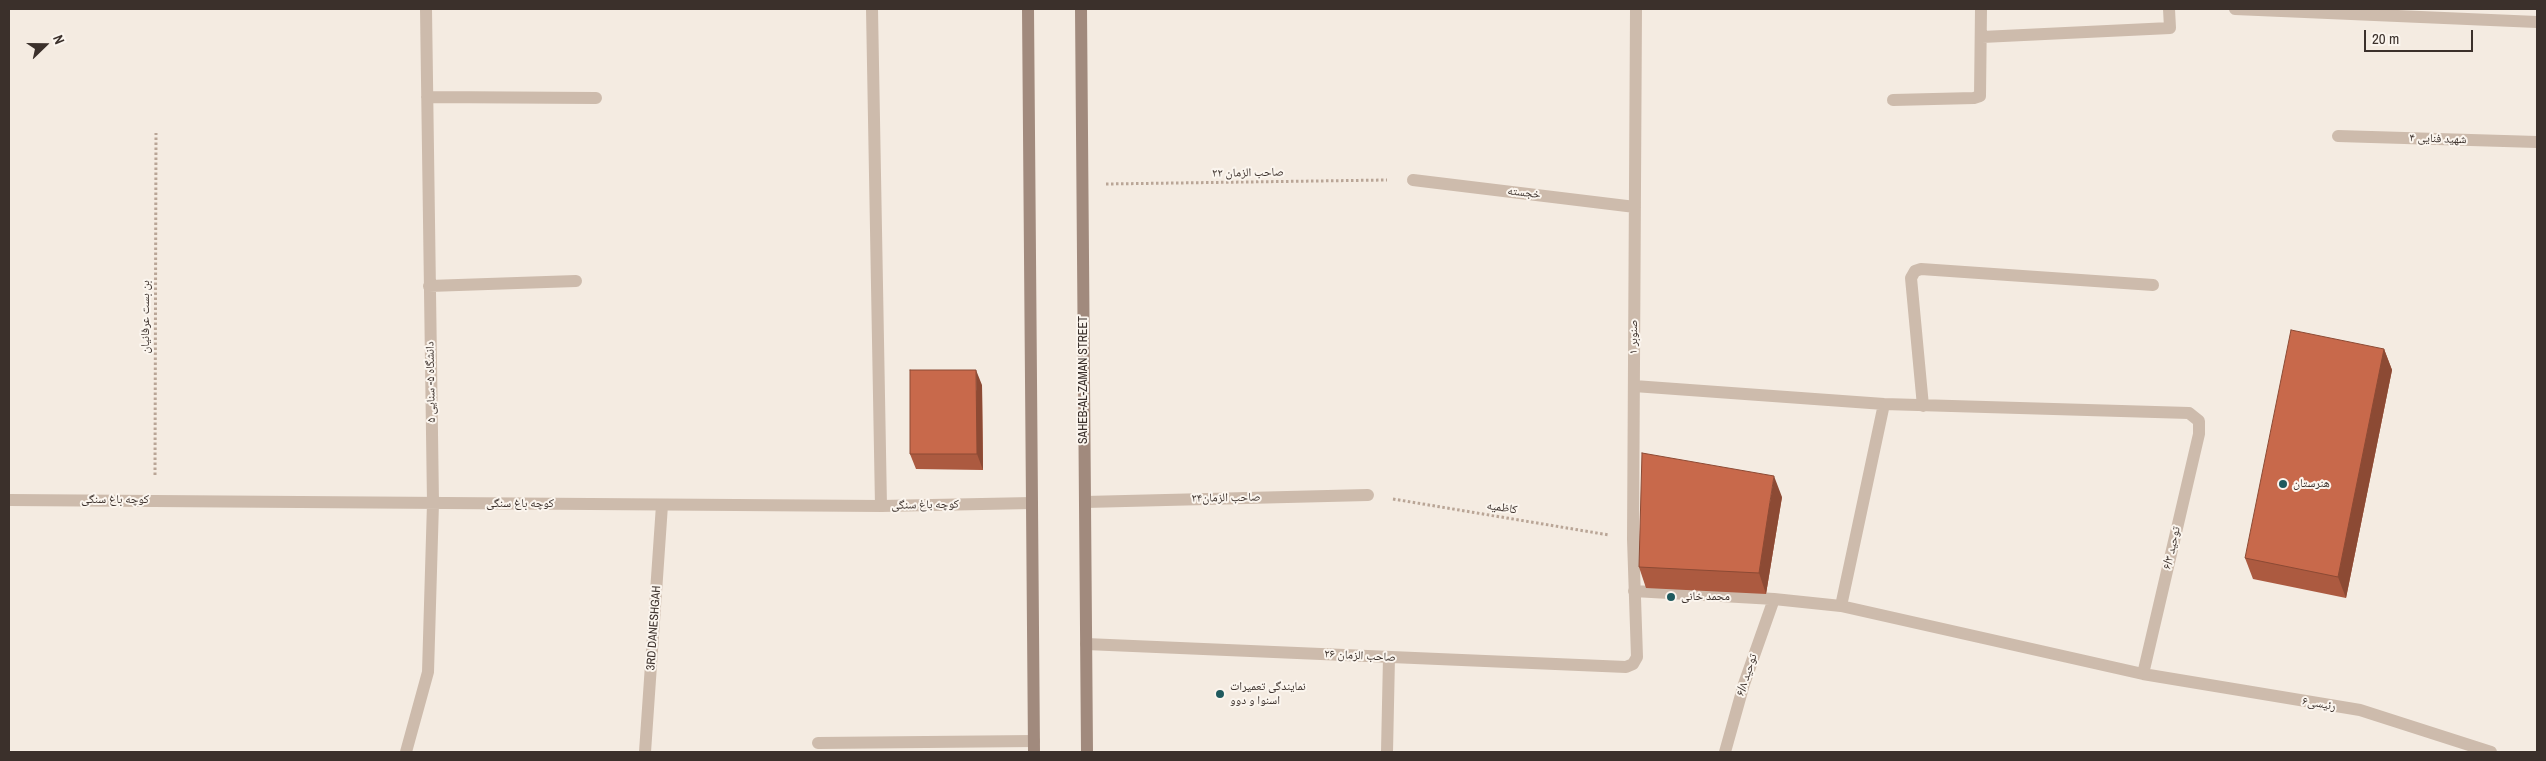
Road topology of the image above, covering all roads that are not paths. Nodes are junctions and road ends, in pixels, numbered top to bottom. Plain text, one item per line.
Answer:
1 (426, 9) edge
2 (872, 9) edge
3 (1028, 9) edge
4 (1081, 9) edge
5 (1636, 9) edge
6 (1981, 9) edge
7 (2169, 9) edge
8 (2235, 9) edge
9 (2537, 22) edge
10 (1982, 37) junction
11 (427, 97) junction
12 (596, 98) dead end
13 (1892, 100) dead end
14 (2338, 136) dead end
15 (2537, 142) edge
16 (1413, 180) road end
17 (1635, 207) junction
18 (576, 281) dead end
19 (2153, 285) dead end
20 (429, 286) junction
21 (1634, 386) junction
22 (1884, 404) junction
23 (1923, 406) junction
24 (1368, 494) road end
25 (9, 500) edge
26 (1032, 502) junction
27 (1085, 502) junction
28 (433, 503) junction
29 (662, 505) junction
30 (881, 506) junction
31 (1634, 591) junction
32 (1774, 600) junction
33 (1840, 606) junction
34 (1086, 644) junction
35 (1389, 657) junction
36 (1633, 664) joint
37 (2143, 674) junction
38 (818, 743) dead end
39 (1034, 746) edge
40 (406, 752) edge
41 (645, 752) edge
42 (1087, 752) edge
43 (1387, 752) edge
44 (1725, 752) edge
45 (2491, 752) edge

1 - 11 street, دانشگاه ۵- سنایی ۵
2 - 30 street
3 - 26 main road
4 - 27 main road, SAHEB-AL-ZAMAN STREET
5 - 17 street, صنوبر ۱
6 - 10 street
7 - 10 street
8 - 9 street
10 - 13 street
11 - 12 street
11 - 20 street, دانشگاه ۵- سنایی ۵
14 - 15 street, شهید فنایی ۴
16 - 17 street, خجسته
17 - 21 street, صنوبر ۱
18 - 20 street
19 - 23 street
20 - 28 street, دانشگاه ۵- سنایی ۵
21 - 22 street
21 - 31 street, صنوبر ۱
22 - 23 street
22 - 33 street
23 - 37 street, توحید ۶/۳
24 - 27 street, صاحب الزمان۲۴
25 - 28 street, کوچه باغ سنگی
26 - 30 street, کوچه باغ سنگی
26 - 39 main road
27 - 34 main road, SAHEB-AL-ZAMAN STREET
28 - 29 street, کوچه باغ سنگی
28 - 40 street, دانشگاه ۵- سنایی ۵
29 - 30 street, کوچه باغ سنگی
29 - 41 street, 3RD DANESHGAH
31 - 32 street, رئیسی۶
31 - 36 street, صنوبر ۱
32 - 33 street, رئیسی۶
32 - 44 street, توحید ۶/۸
33 - 37 street, رئیسی۶
34 - 35 street, صاحب الزمان ۲۶
34 - 42 main road, SAHEB-AL-ZAMAN STREET
35 - 36 street, صاحب الزمان ۲۶
35 - 43 street
37 - 45 street, رئیسی۶
38 - 39 street

